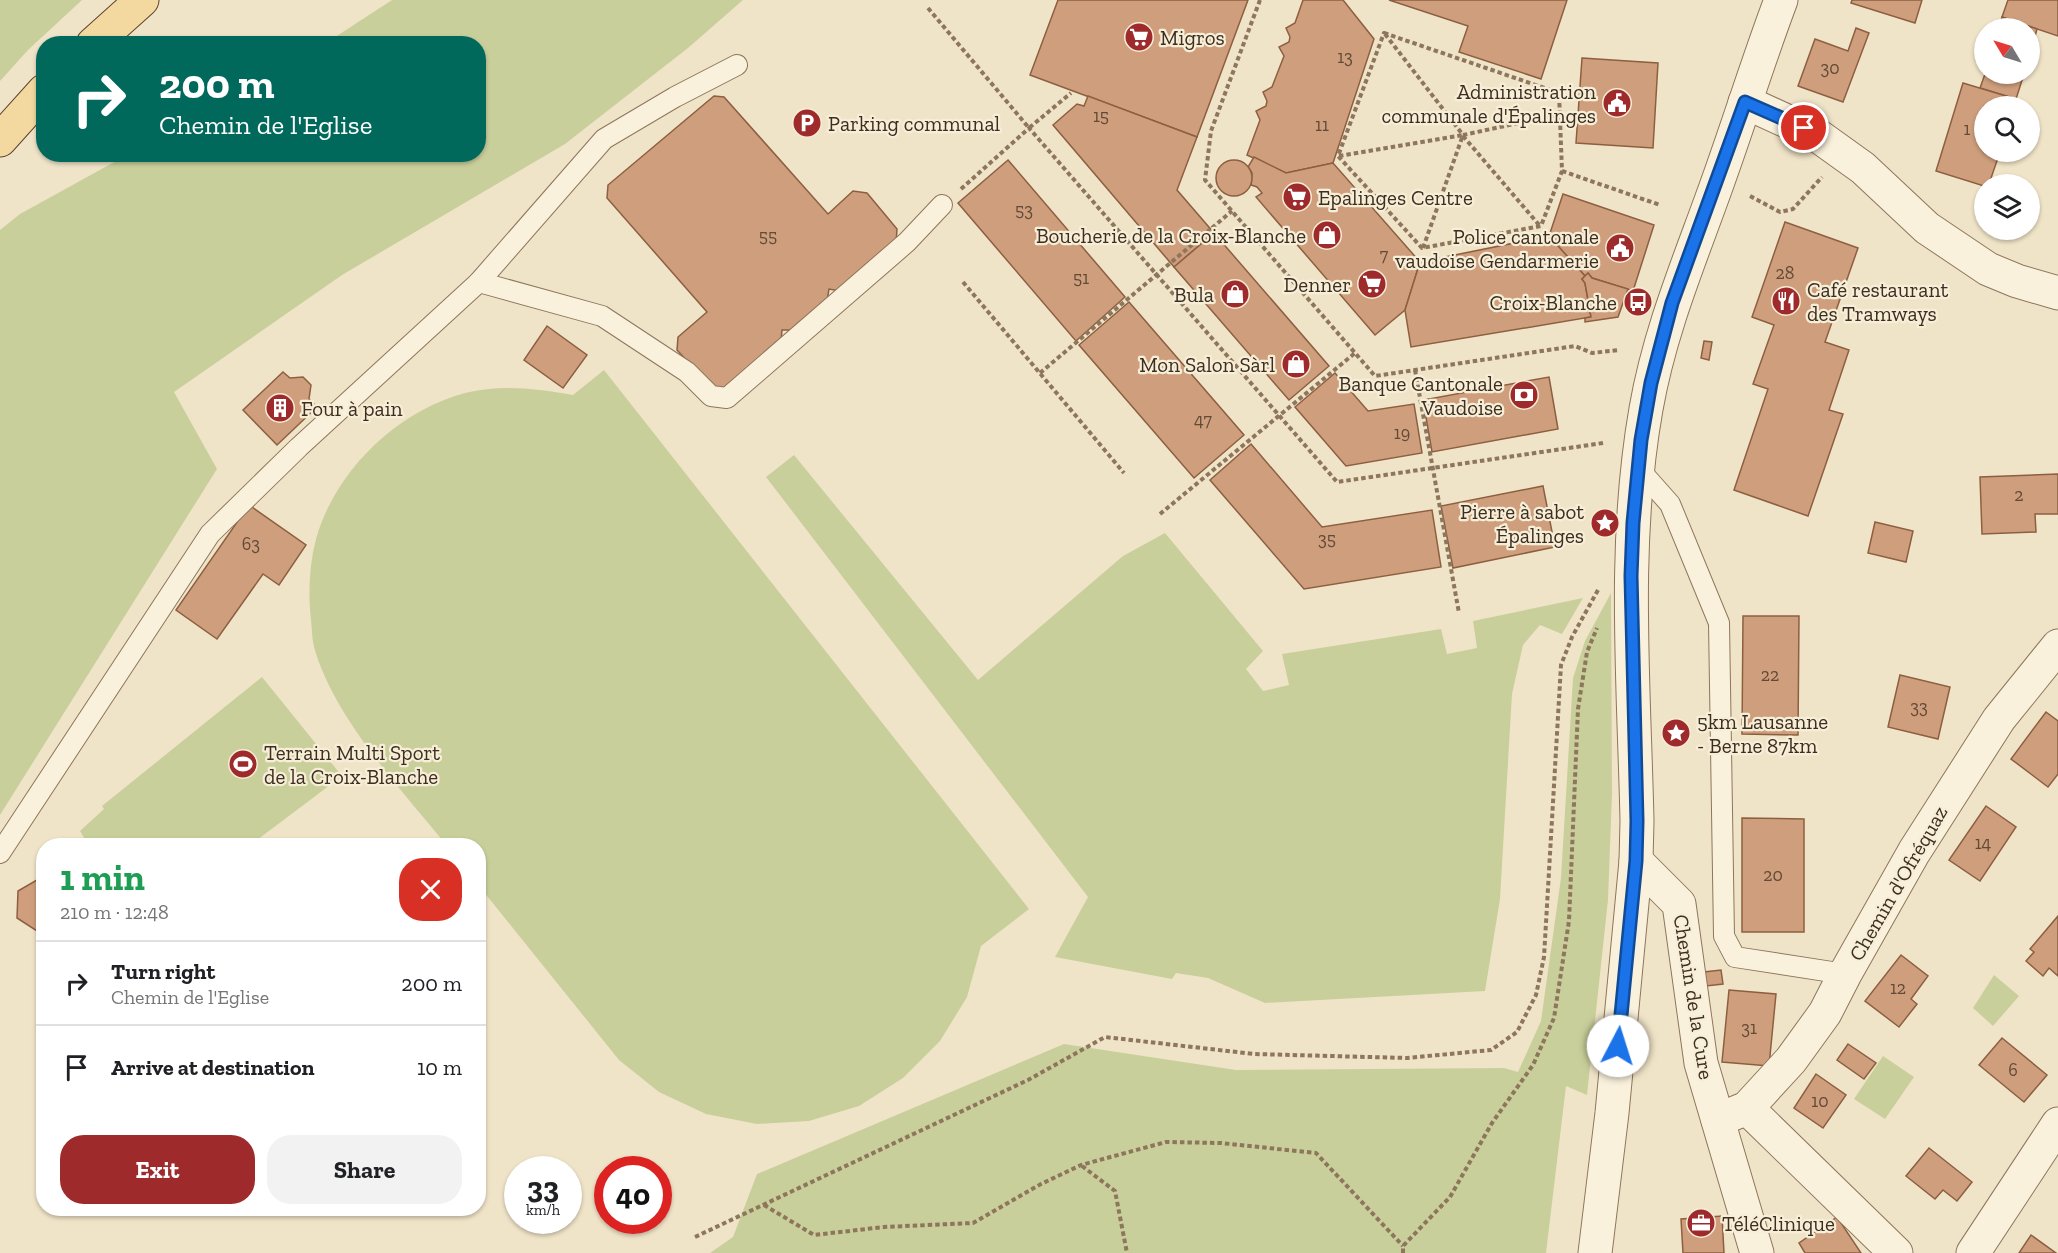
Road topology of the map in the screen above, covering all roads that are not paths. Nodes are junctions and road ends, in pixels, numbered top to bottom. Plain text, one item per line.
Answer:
1 (142, 0) edge
2 (1781, 0) edge
3 (102, 36) edge
4 (737, 65) dead end
5 (36, 100) edge
6 (1745, 102) junction
7 (0, 140) edge
8 (942, 205) road end
9 (479, 282) junction
10 (2058, 293) edge
11 (1638, 468) junction
12 (2055, 656) edge
13 (0, 853) edge
14 (1636, 861) junction
15 (1845, 974) junction
16 (1732, 1114) junction
17 (2058, 1124) edge
18 (1595, 1253) edge
19 (1757, 1253) edge
20 (1896, 1253) edge
21 (1972, 1253) edge

1 - 3 main road
2 - 6 street
4 - 9 lane
5 - 7 main road
6 - 10 street
6 - 11 street
8 - 9 lane
9 - 13 lane
11 - 14 street
11 - 15 lane
12 - 15 street, Chemin d'Ofréquaz
14 - 16 street, Chemin de la Cure
14 - 18 street
15 - 16 street, Chemin d'Ofréquaz
16 - 19 street, Chemin de la Cure
16 - 20 street
17 - 21 street

